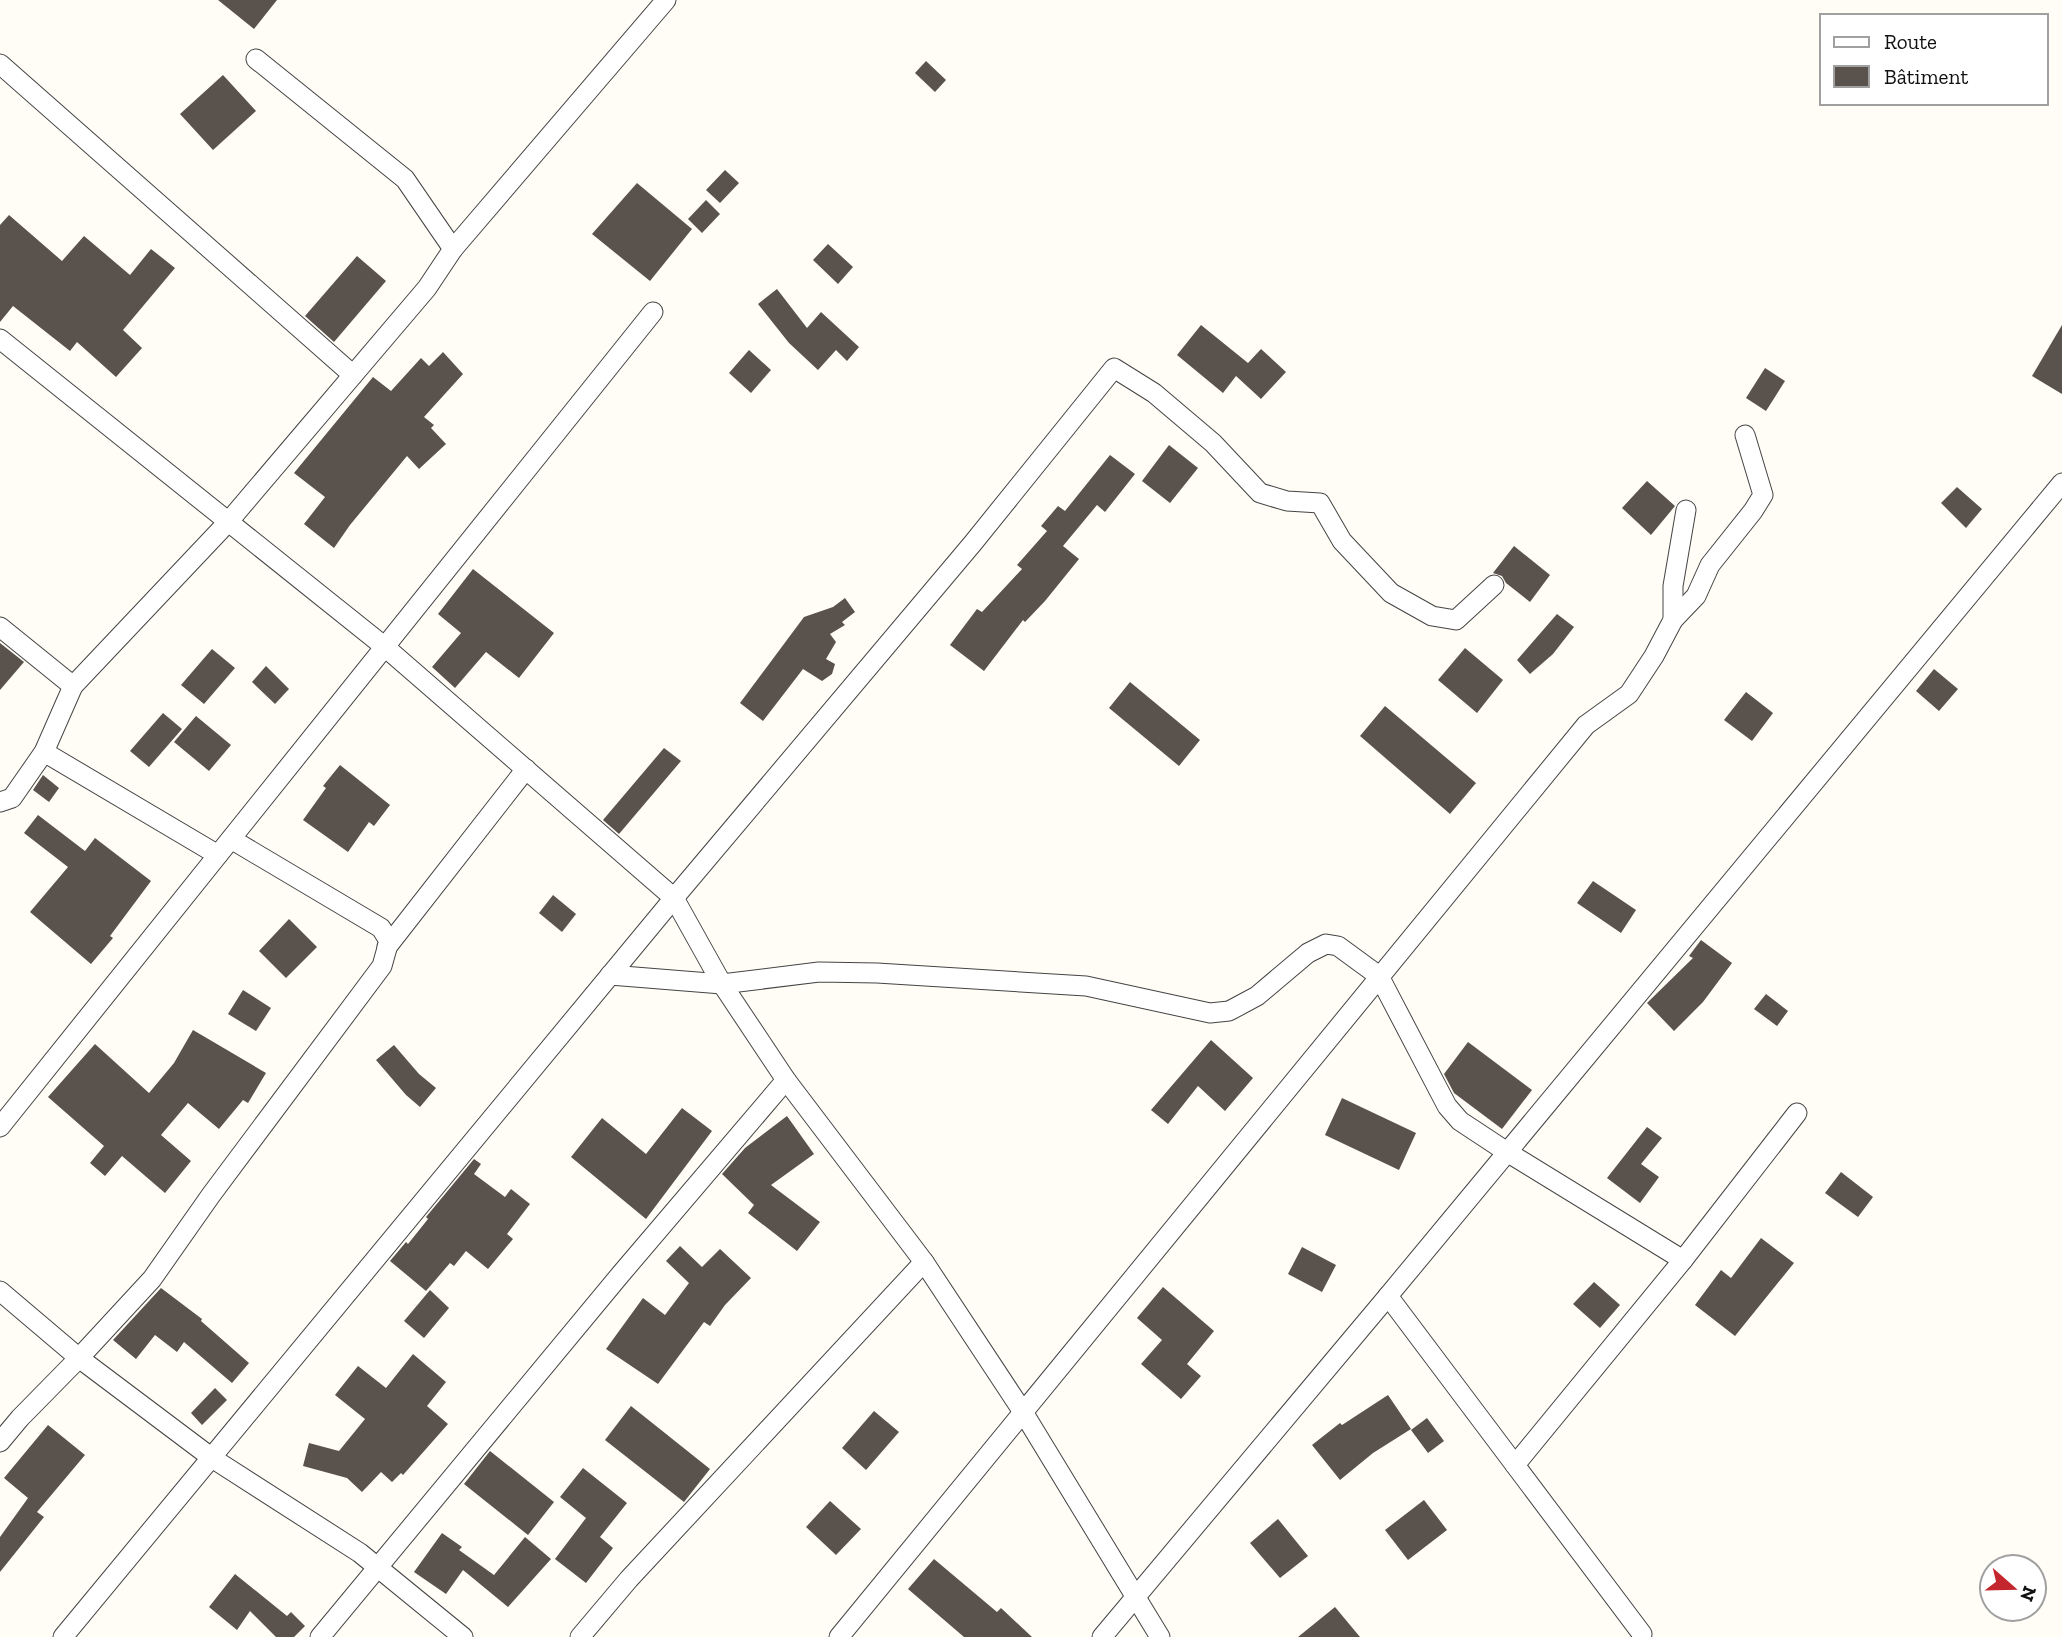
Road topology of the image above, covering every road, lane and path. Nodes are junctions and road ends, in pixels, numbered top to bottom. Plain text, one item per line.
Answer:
1 (666, 0) edge
2 (256, 59) dead end
3 (0, 64) edge
4 (453, 249) junction
5 (653, 312) dead end
6 (0, 340) edge
7 (353, 375) junction
8 (1745, 435) dead end
9 (2062, 483) edge
10 (1686, 510) dead end
11 (229, 521) junction
12 (1494, 585) dead end
13 (1672, 620) junction
14 (0, 626) edge
15 (385, 647) junction
16 (73, 686) junction
17 (44, 752) junction
18 (526, 769) junction
19 (0, 802) edge
20 (231, 839) junction
21 (218, 855) junction
22 (674, 898) junction
23 (387, 947) junction
24 (610, 975) junction
25 (1379, 975) junction
26 (722, 984) junction
27 (786, 1080) junction
28 (1797, 1113) dead end
29 (0, 1127) edge
30 (1507, 1152) junction
31 (1683, 1260) junction
32 (924, 1262) junction
33 (0, 1291) edge
34 (1388, 1296) junction
35 (79, 1358) junction
36 (1023, 1412) junction
37 (0, 1442) edge
38 (212, 1458) junction
39 (1515, 1465) junction
40 (378, 1567) junction
41 (1137, 1597) junction
42 (1642, 1634) dead end
43 (63, 1637) edge
44 (320, 1637) edge
45 (463, 1637) edge
46 (580, 1637) edge
47 (839, 1637) edge
48 (1102, 1637) edge
49 (1160, 1637) edge

1 - 4 street
2 - 4 street
3 - 7 street
4 - 7 street
5 - 15 street
6 - 11 street
7 - 11 street
8 - 13 street
9 - 30 street
10 - 13 street
11 - 15 street
11 - 16 street
12 - 22 street
13 - 25 street
14 - 16 street
15 - 18 street
15 - 20 street
16 - 17 street
17 - 19 street
17 - 21 street
18 - 22 street
18 - 23 street
20 - 21 street
20 - 23 street
21 - 29 street
22 - 24 street
22 - 26 street
23 - 35 street
24 - 26 street
24 - 38 street
25 - 26 street
25 - 30 street
25 - 36 street
26 - 27 street
27 - 32 street
27 - 40 street
28 - 31 street
30 - 31 street
30 - 34 street
31 - 39 street
32 - 36 street
32 - 46 street
33 - 35 street
34 - 39 street
34 - 41 street
35 - 37 street
35 - 38 street
36 - 41 street
36 - 47 street
38 - 40 street
38 - 43 street
39 - 42 street
40 - 44 street
40 - 45 street
41 - 48 street
41 - 49 street

